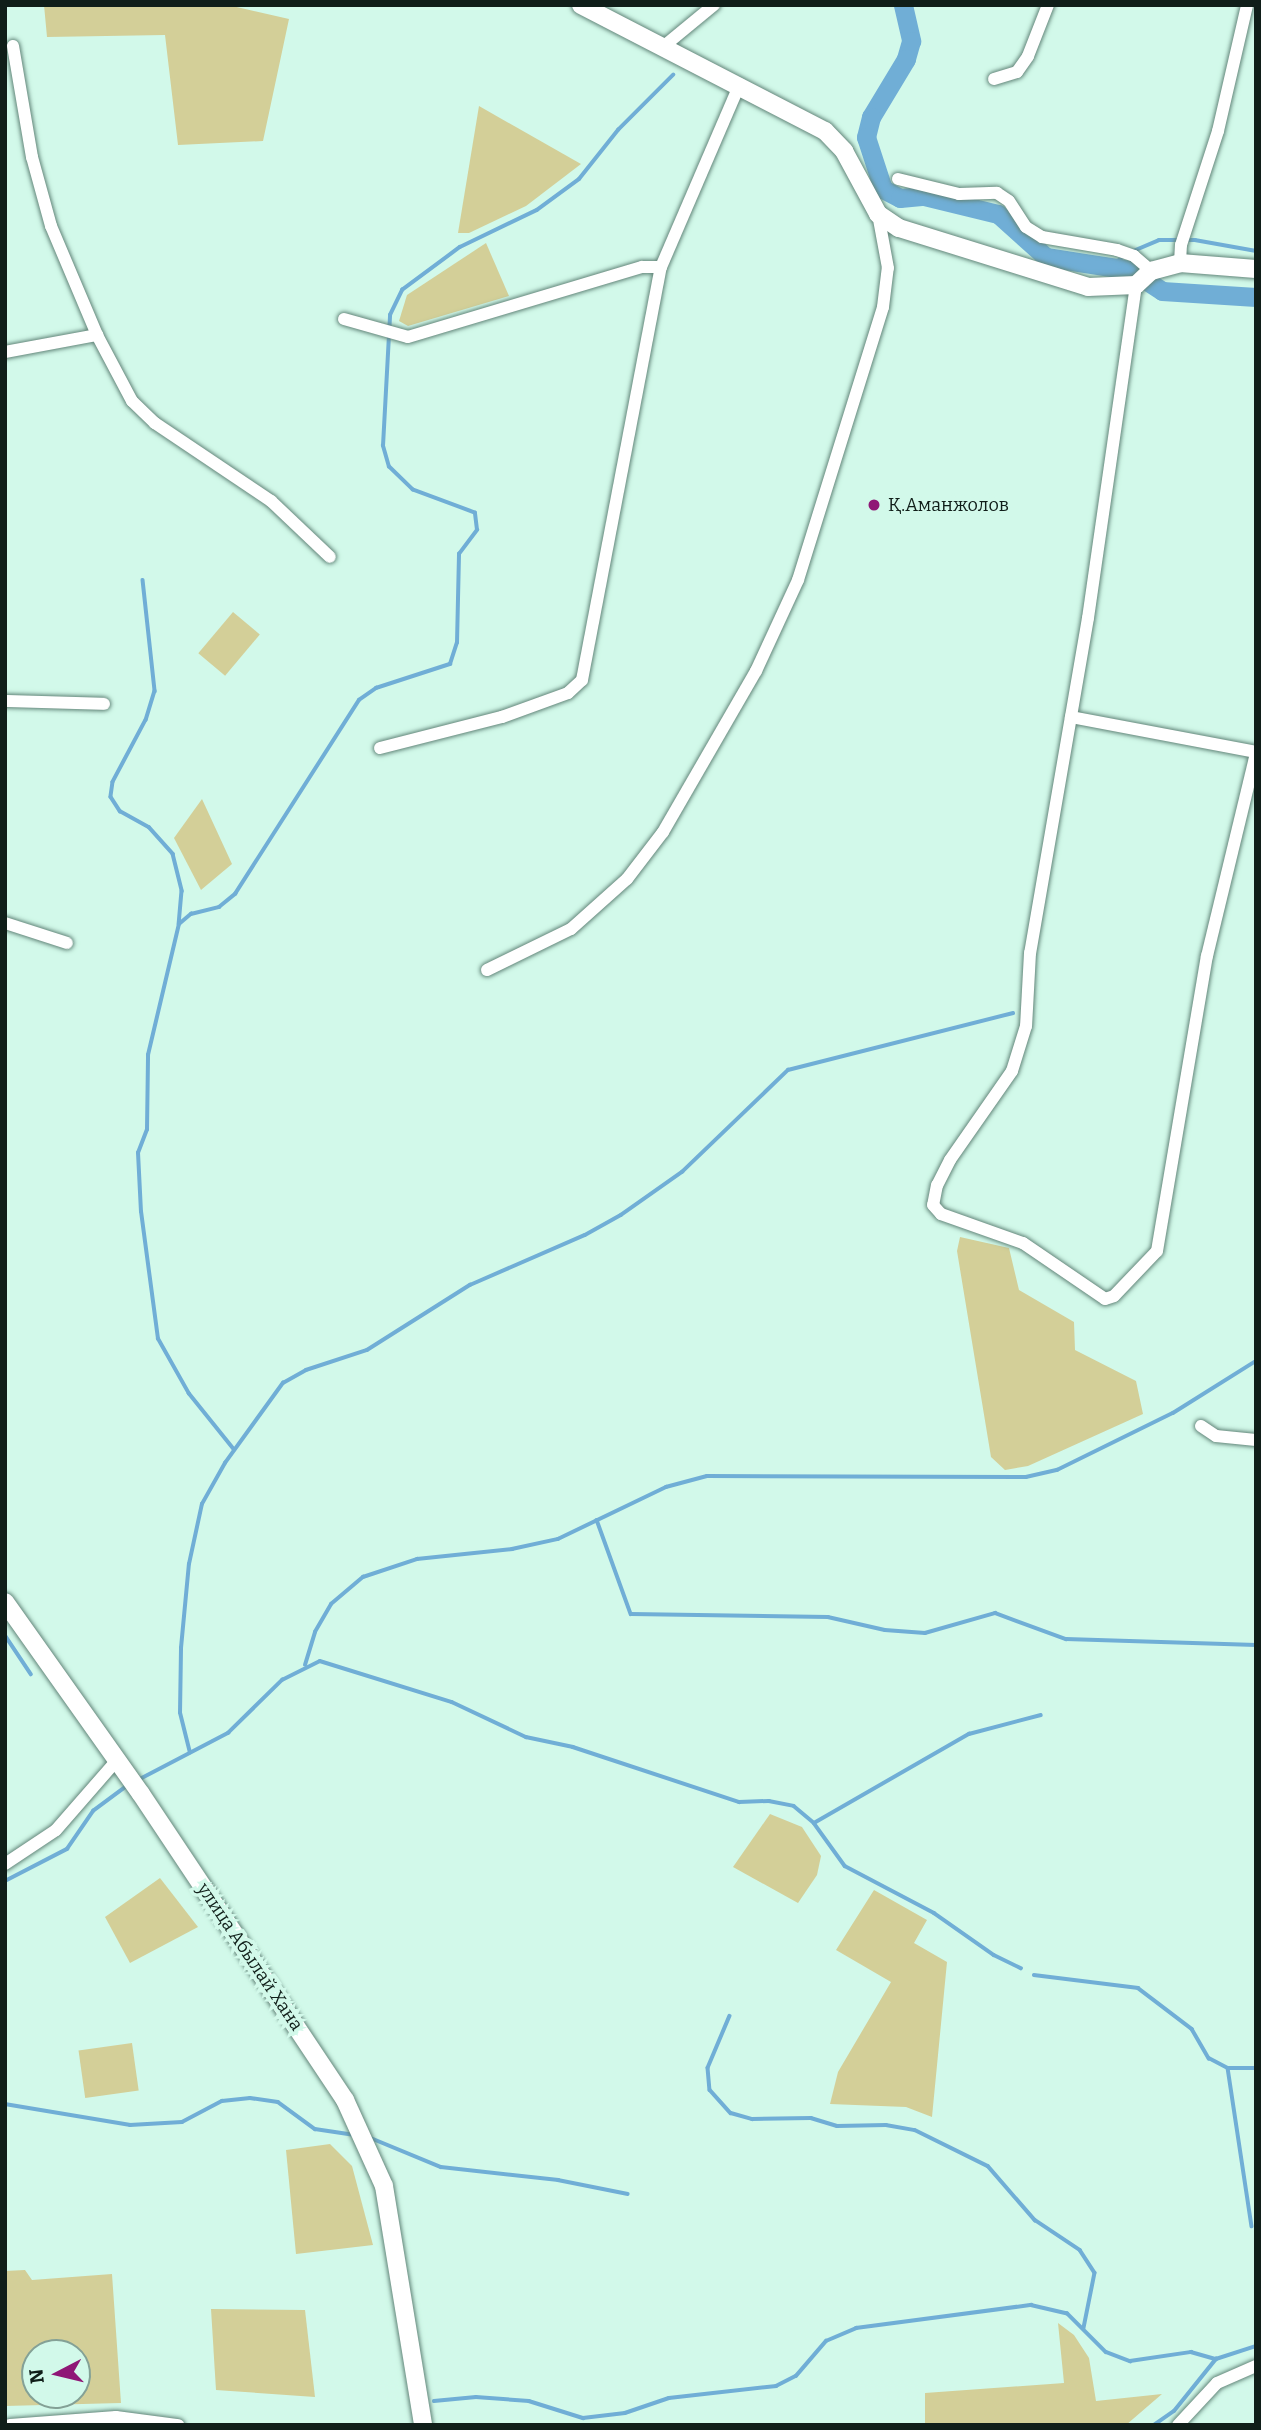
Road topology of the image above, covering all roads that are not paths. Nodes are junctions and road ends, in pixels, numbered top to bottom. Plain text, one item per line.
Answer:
1 (581, 5) edge
2 (714, 5) edge
3 (1048, 5) edge
4 (1247, 5) edge
5 (13, 46) dead end
6 (664, 46) junction
7 (994, 79) dead end
8 (740, 84) junction
9 (898, 179) dead end
10 (878, 214) junction
11 (1180, 263) junction
12 (661, 267) junction
13 (1256, 269) edge
14 (1152, 271) junction
15 (1136, 285) junction
16 (344, 319) dead end
17 (97, 335) junction
18 (5, 352) edge
19 (330, 556) dead end
20 (5, 701) edge
21 (104, 704) dead end
22 (1071, 717) junction
23 (380, 748) dead end
24 (1256, 752) edge
25 (5, 923) edge
26 (67, 943) dead end
27 (487, 970) dead end
28 (1201, 1426) dead end
29 (1256, 1440) edge
30 (5, 1602) edge
31 (117, 1760) junction
32 (5, 1864) edge
33 (1256, 2366) edge
34 (10, 2425) edge
35 (178, 2425) edge
36 (422, 2425) edge
37 (1178, 2425) edge

1 - 6 main road
2 - 6 street
3 - 7 street
4 - 11 street
5 - 17 street
6 - 8 main road
8 - 10 main road
8 - 12 street
9 - 14 street
10 - 15 main road
10 - 27 street
11 - 13 main road
11 - 14 main road
12 - 16 street
12 - 23 street
14 - 15 main road
15 - 22 street
17 - 18 street
17 - 19 street
20 - 21 street
22 - 24 street
22 - 24 street
25 - 26 street
28 - 29 street
30 - 31 main road, улица Абылай Хана
31 - 32 street
31 - 36 main road, улица Абылай Хана
33 - 37 street
34 - 35 street

